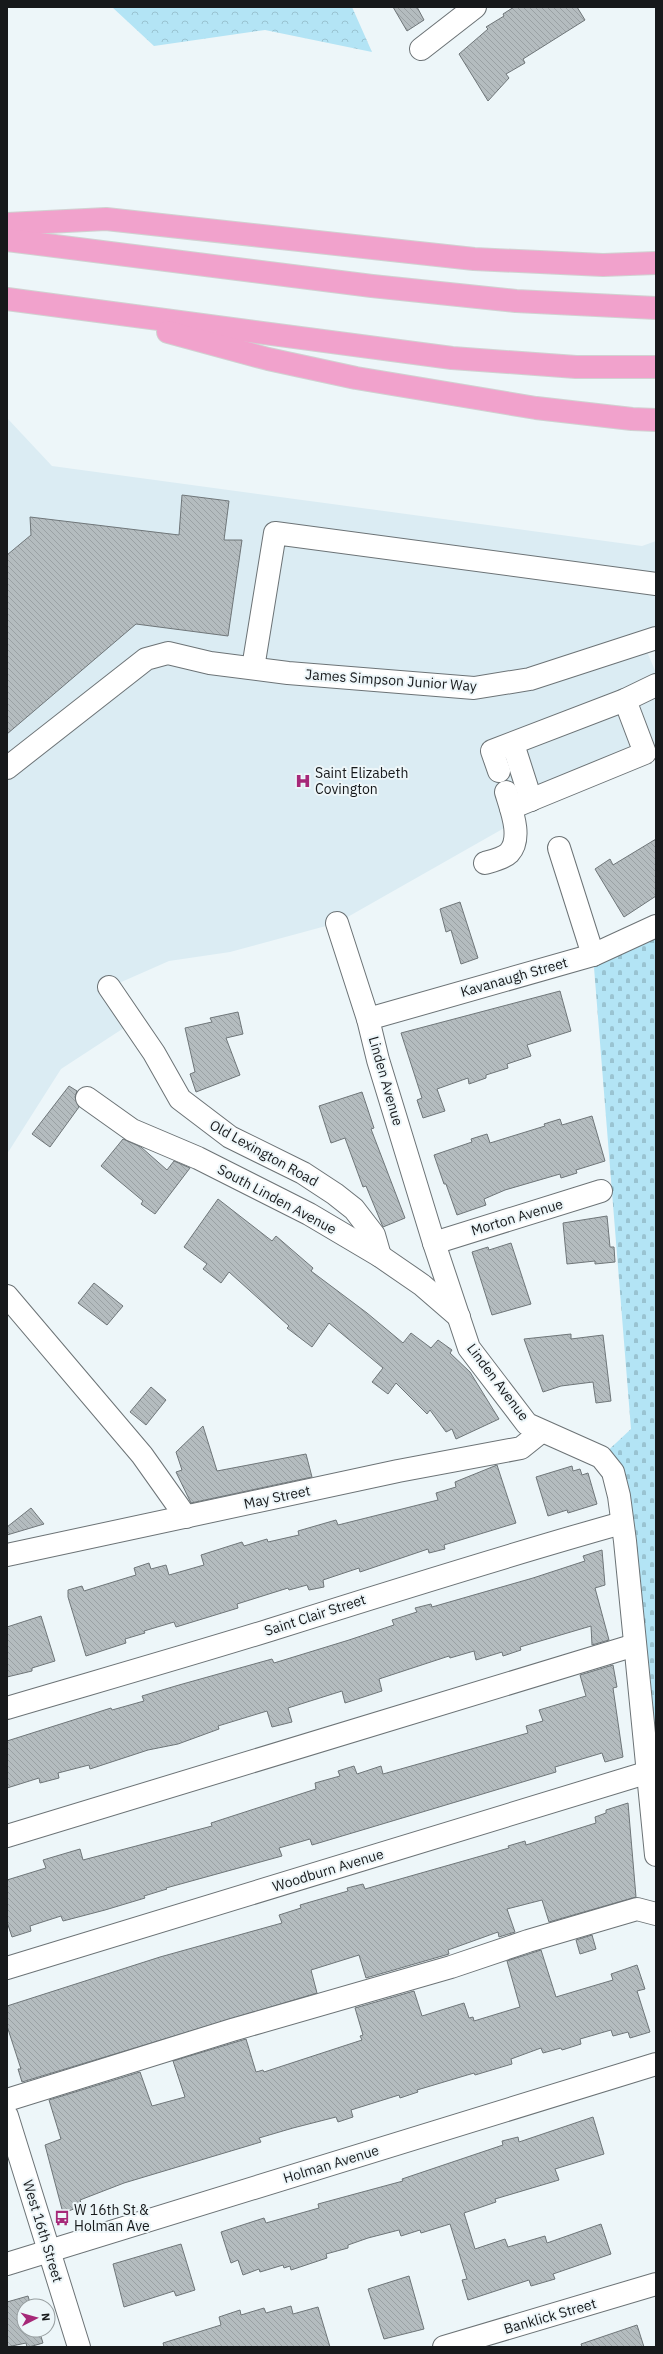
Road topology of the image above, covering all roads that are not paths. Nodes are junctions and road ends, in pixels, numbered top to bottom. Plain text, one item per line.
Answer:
1 (475, 7) edge
2 (421, 49) dead end
3 (7, 224) edge
4 (7, 240) edge
5 (656, 263) edge
6 (7, 299) edge
7 (74, 307) junction
8 (656, 308) edge
9 (656, 367) edge
10 (656, 420) edge
11 (656, 584) edge
12 (656, 638) edge
13 (253, 668) junction
14 (656, 685) edge
15 (625, 700) junction
16 (513, 744) junction
17 (7, 768) edge
18 (499, 771) dead end
19 (531, 800) junction
20 (559, 848) dead end
21 (485, 863) dead end
22 (337, 923) dead end
23 (656, 926) edge
24 (593, 955) junction
25 (109, 987) dead end
26 (368, 1019) junction
27 (87, 1098) dead end
28 (601, 1191) dead end
29 (434, 1243) junction
30 (380, 1256) junction
31 (7, 1296) edge
32 (459, 1317) junction
33 (541, 1432) junction
34 (186, 1516) junction
35 (622, 1523) junction
36 (7, 1555) edge
37 (635, 1645) junction
38 (7, 1708) edge
39 (649, 1772) junction
40 (7, 1836) edge
41 (656, 1855) edge
42 (656, 1914) edge
43 (7, 1968) edge
44 (656, 2064) edge
45 (7, 2100) edge
46 (7, 2116) edge
47 (48, 2251) junction
48 (7, 2264) edge
49 (656, 2284) edge
50 (79, 2347) edge
51 (444, 2347) edge

1 - 2 street
3 - 5 highway
4 - 8 highway
6 - 7 highway
7 - 9 highway
7 - 10 highway
11 - 13 street
12 - 13 street, James Simpson Junior Way
13 - 17 street, James Simpson Junior Way
14 - 15 street
15 - 16 street
15 - 19 street
16 - 18 street
16 - 19 street
19 - 21 street
20 - 24 street
22 - 26 street, Linden Avenue
23 - 24 street, Kavanaugh Street
24 - 26 street, Kavanaugh Street
25 - 30 street, Old Lexington Road
26 - 29 street, Linden Avenue
27 - 30 street, South Linden Avenue
28 - 29 street, Morton Avenue
29 - 32 street, Linden Avenue
30 - 32 street, South Linden Avenue
31 - 34 street
32 - 33 street, Linden Avenue
33 - 34 street, May Street
33 - 35 street, Linden Avenue
34 - 36 street, May Street
35 - 37 street, Linden Avenue
35 - 38 street, Saint Clair Street
37 - 39 street, Linden Avenue
37 - 40 street
39 - 41 street, Linden Avenue
39 - 43 street, Woodburn Avenue
42 - 45 street
44 - 47 street, Holman Avenue
46 - 47 street, West 16th Street
47 - 48 street, Holman Avenue
47 - 50 street, West 16th Street
49 - 51 street, Banklick Street

